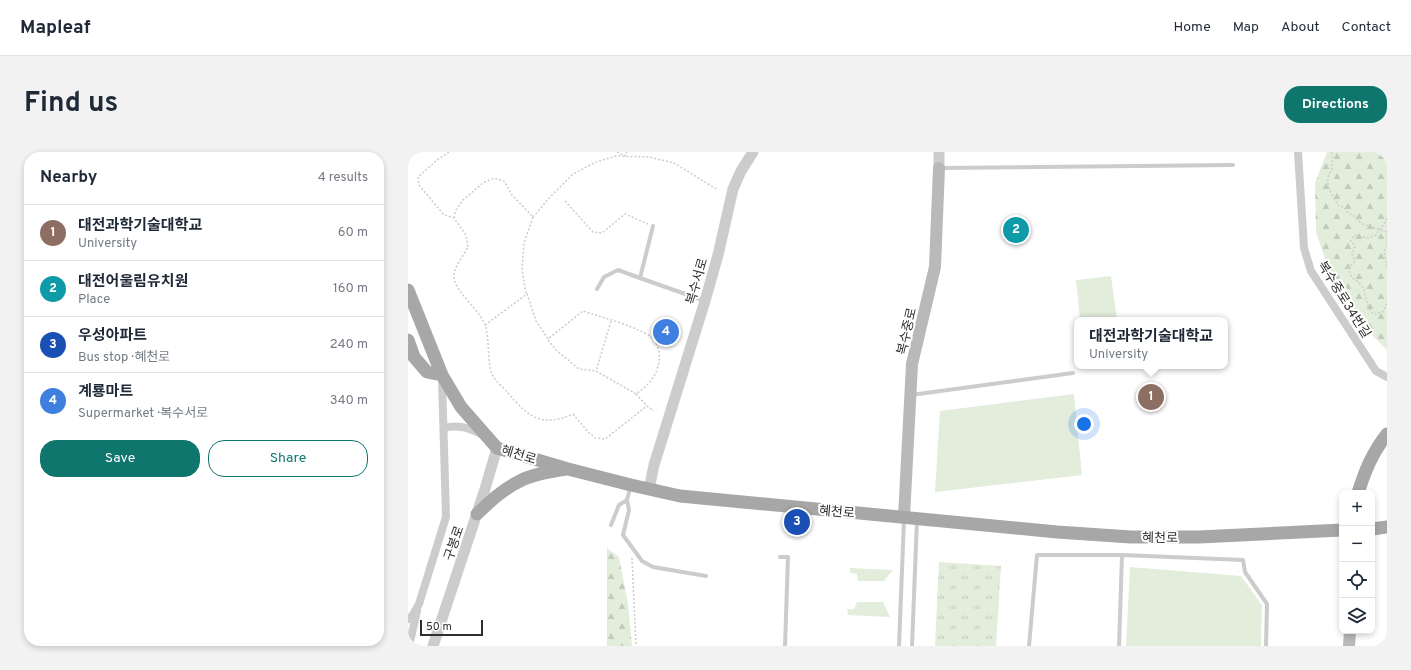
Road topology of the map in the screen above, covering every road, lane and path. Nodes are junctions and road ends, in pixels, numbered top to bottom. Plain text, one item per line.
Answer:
1 (449, 152) edge
2 (616, 152) edge
3 (627, 152) edge
4 (753, 152) edge
5 (939, 152) edge
6 (1298, 152) edge
7 (1332, 152) edge
8 (625, 156) junction
9 (1233, 165) dead end
10 (939, 168) junction
11 (718, 190) dead end
12 (565, 201) dead end
13 (533, 217) junction
14 (454, 218) junction
15 (1387, 218) edge
16 (653, 226) joint
17 (1379, 229) junction
18 (1387, 268) edge
19 (640, 278) junction
20 (598, 289) dead end
21 (408, 290) edge
22 (526, 294) junction
23 (705, 301) junction
24 (1387, 303) edge
25 (611, 321) junction
26 (485, 325) junction
27 (548, 339) junction
28 (408, 340) edge
29 (596, 371) junction
30 (1073, 373) dead end
31 (442, 375) junction
32 (1387, 377) edge
33 (636, 394) junction
34 (911, 396) junction
35 (647, 406) junction
36 (654, 411) dead end
37 (444, 428) junction
38 (1387, 434) edge
39 (493, 443) junction
40 (568, 469) junction
41 (631, 485) junction
42 (649, 489) junction
43 (1359, 490) edge
44 (627, 500) junction
45 (477, 514) junction
46 (904, 517) junction
47 (917, 518) junction
48 (611, 525) dead end
49 (1375, 528) edge
50 (1387, 528) edge
51 (1339, 530) edge
52 (632, 549) junction
53 (1122, 555) junction
54 (780, 557) dead end
55 (706, 576) dead end
56 (419, 604) junction
57 (408, 619) edge
58 (1350, 634) edge
59 (409, 646) edge
60 (433, 646) edge
61 (636, 646) edge
62 (785, 646) edge
63 (899, 646) edge
64 (912, 646) edge
65 (1029, 646) edge
66 (1119, 646) edge
67 (1266, 646) edge
68 (1349, 646) edge

1 - 14 path
2 - 8 path
3 - 8 path
4 - 23 street, 복수서로
5 - 10 street, 복수중로
6 - 32 street, 복수중로34번길
7 - 17 path
8 - 11 path
8 - 13 path
9 - 10 lane
10 - 34 main road, 복수중로
12 - 16 path
13 - 14 path
13 - 22 path
14 - 26 path
15 - 17 path
16 - 19 lane
17 - 18 path
17 - 24 path
19 - 20 lane
19 - 23 lane
21 - 31 main road, 혜천로
22 - 26 path
22 - 27 path
23 - 42 street, 복수서로
25 - 27 path
25 - 29 path
25 - 33 path
26 - 35 path
27 - 29 path
28 - 31 main road
29 - 33 path
30 - 34 lane
31 - 37 street
31 - 39 main road, 혜천로
33 - 35 path
34 - 46 main road, 복수중로
35 - 36 path
37 - 39 street
37 - 56 street
38 - 43 main road
39 - 40 main road, 혜천로
39 - 45 street, 구봉로
40 - 41 main road, 혜천로
40 - 45 main road
41 - 42 main road, 혜천로
41 - 44 lane
42 - 46 main road, 혜천로
44 - 48 lane
44 - 52 lane
45 - 60 street, 구봉로
46 - 47 main road, 혜천로
46 - 63 lane
47 - 51 main road, 혜천로
47 - 64 lane
49 - 50 main road
52 - 55 lane
52 - 61 path
53 - 65 lane
53 - 66 lane
53 - 67 lane
54 - 62 lane
56 - 57 street
56 - 59 street
58 - 68 main road

